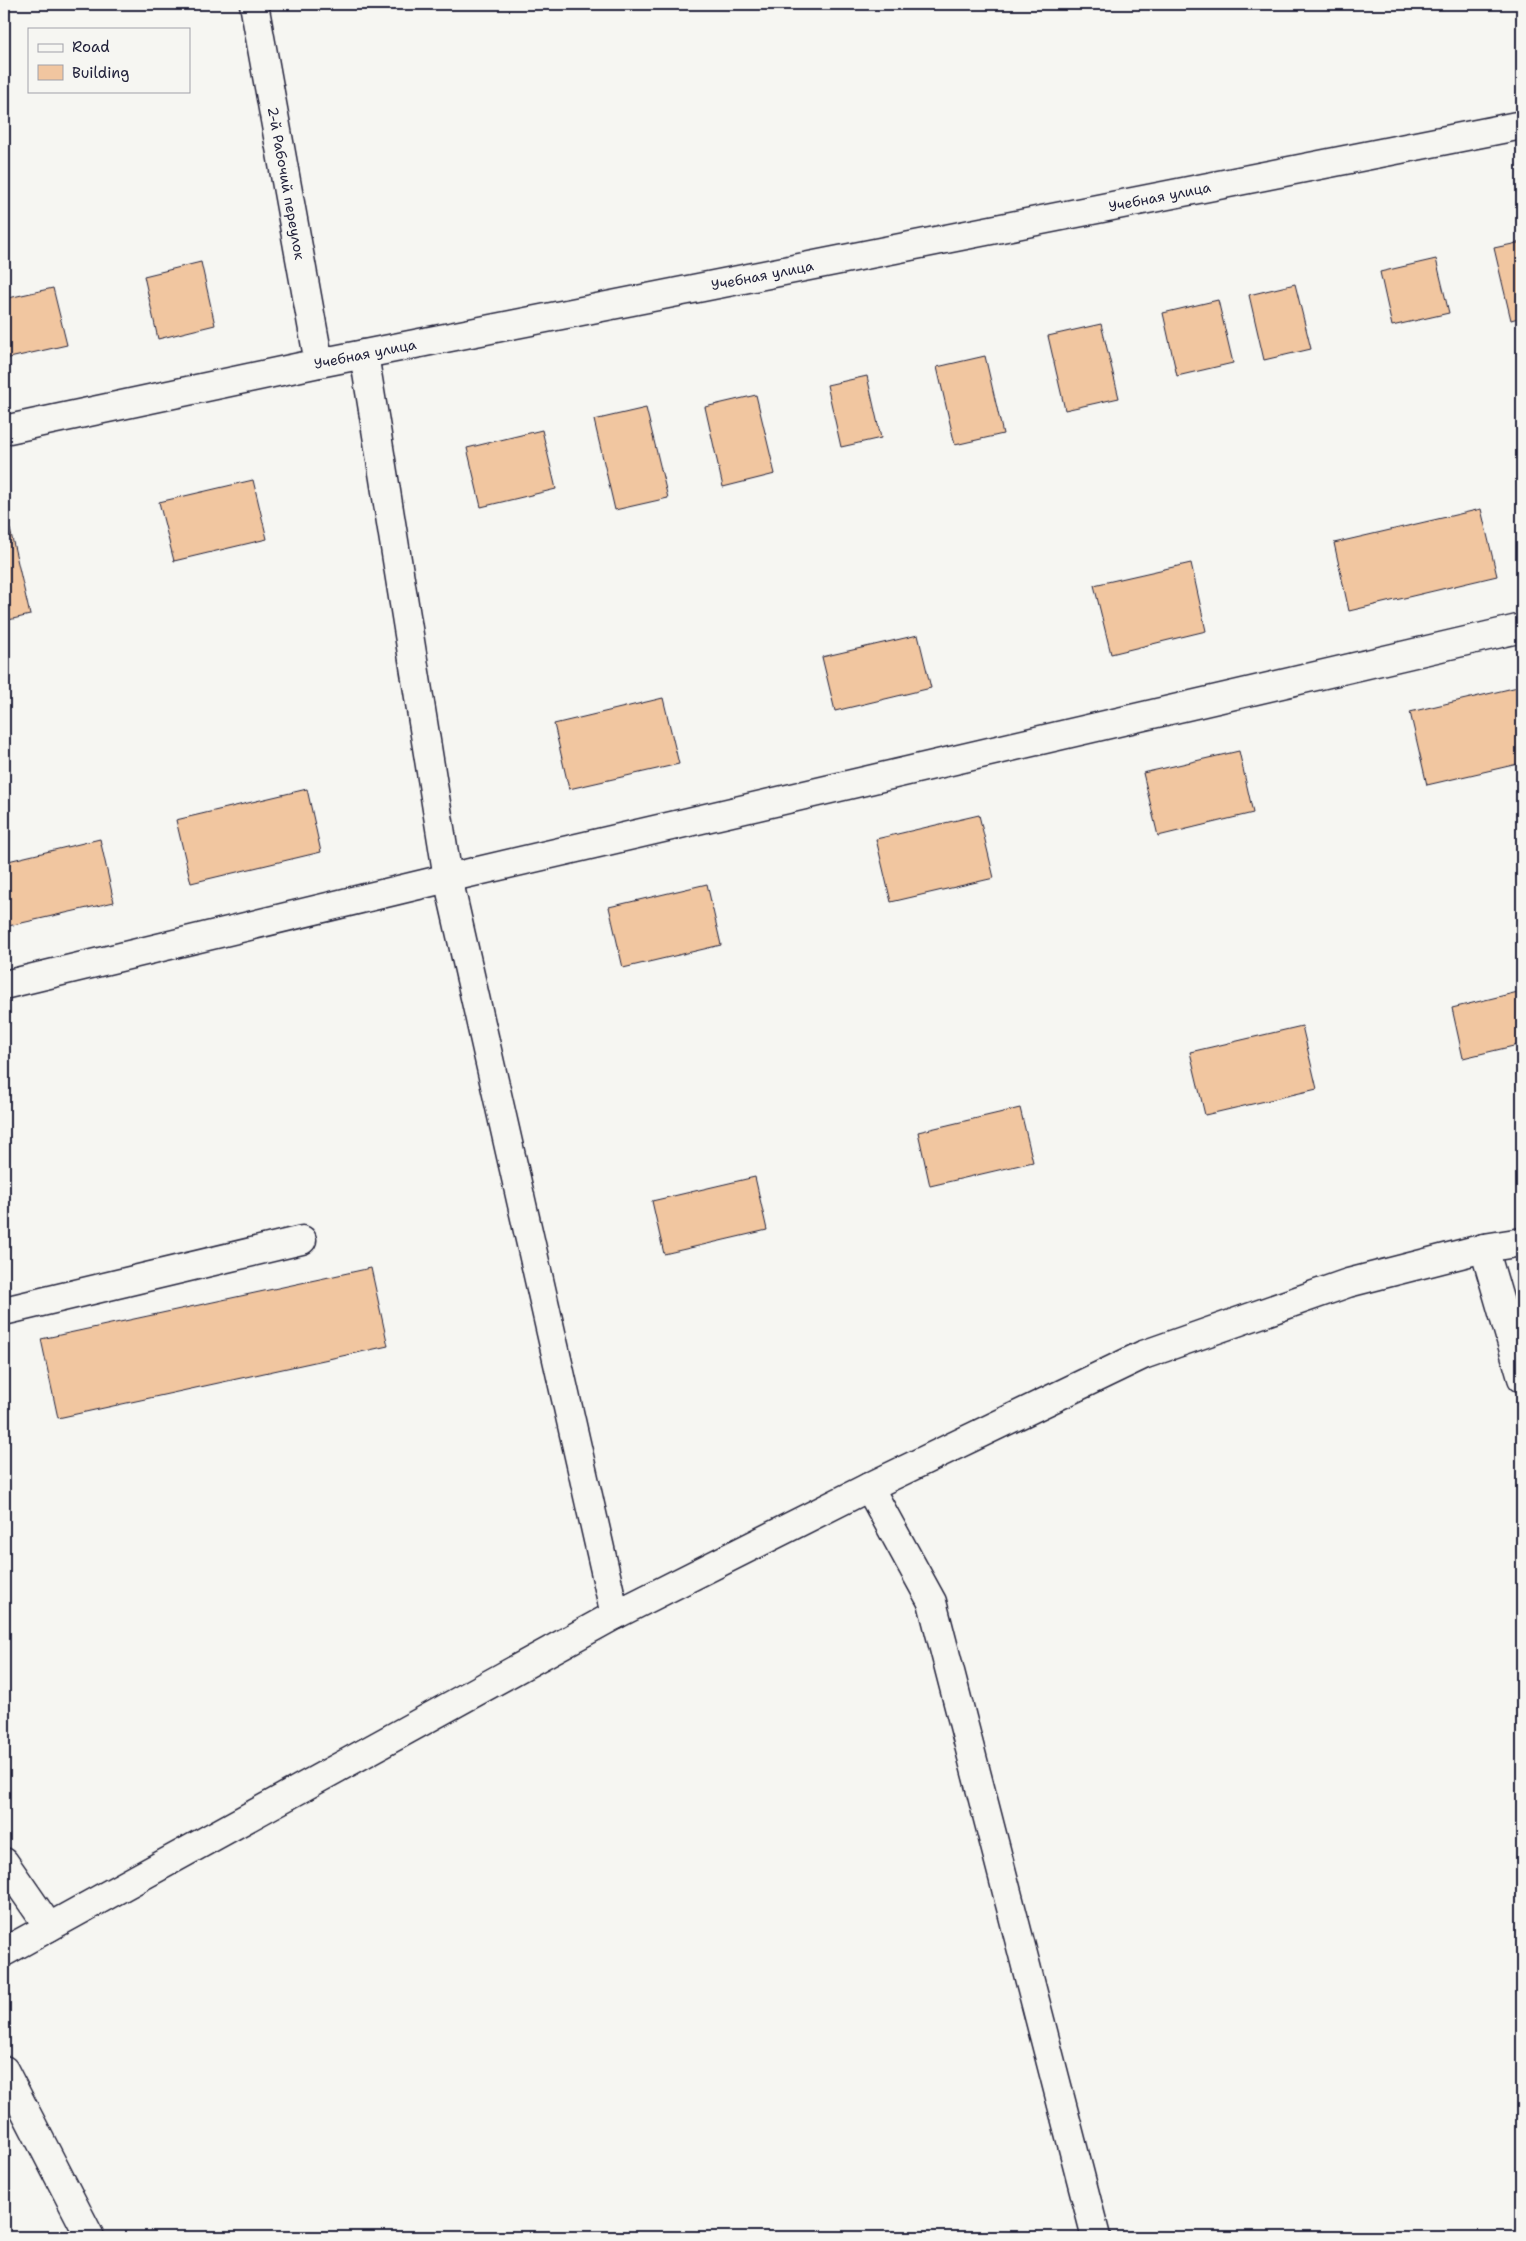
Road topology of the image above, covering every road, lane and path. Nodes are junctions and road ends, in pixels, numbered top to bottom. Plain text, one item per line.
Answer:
1 (254, 4) edge
2 (1522, 125) edge
3 (364, 354) junction
4 (319, 363) junction
5 (4, 430) edge
6 (1522, 628) edge
7 (448, 878) junction
8 (4, 985) edge
9 (302, 1240) dead end
10 (1522, 1242) edge
11 (1484, 1248) junction
12 (4, 1311) edge
13 (1522, 1378) edge
14 (868, 1487) junction
15 (615, 1615) junction
16 (4, 1862) edge
17 (49, 1927) junction
18 (4, 1952) edge
19 (4, 2070) edge
20 (90, 2237) edge
21 (1096, 2237) edge

1 - 4 street, 2-й Рабочий переулок
2 - 3 street, Учебная улица
3 - 4 street, Учебная улица
3 - 7 street
4 - 5 street, Учебная улица
6 - 7 street
7 - 8 street
7 - 15 street
9 - 12 street
10 - 11 street
11 - 13 street
11 - 14 street
14 - 15 street
14 - 21 street
15 - 17 street
16 - 17 street
17 - 18 street
19 - 20 street

